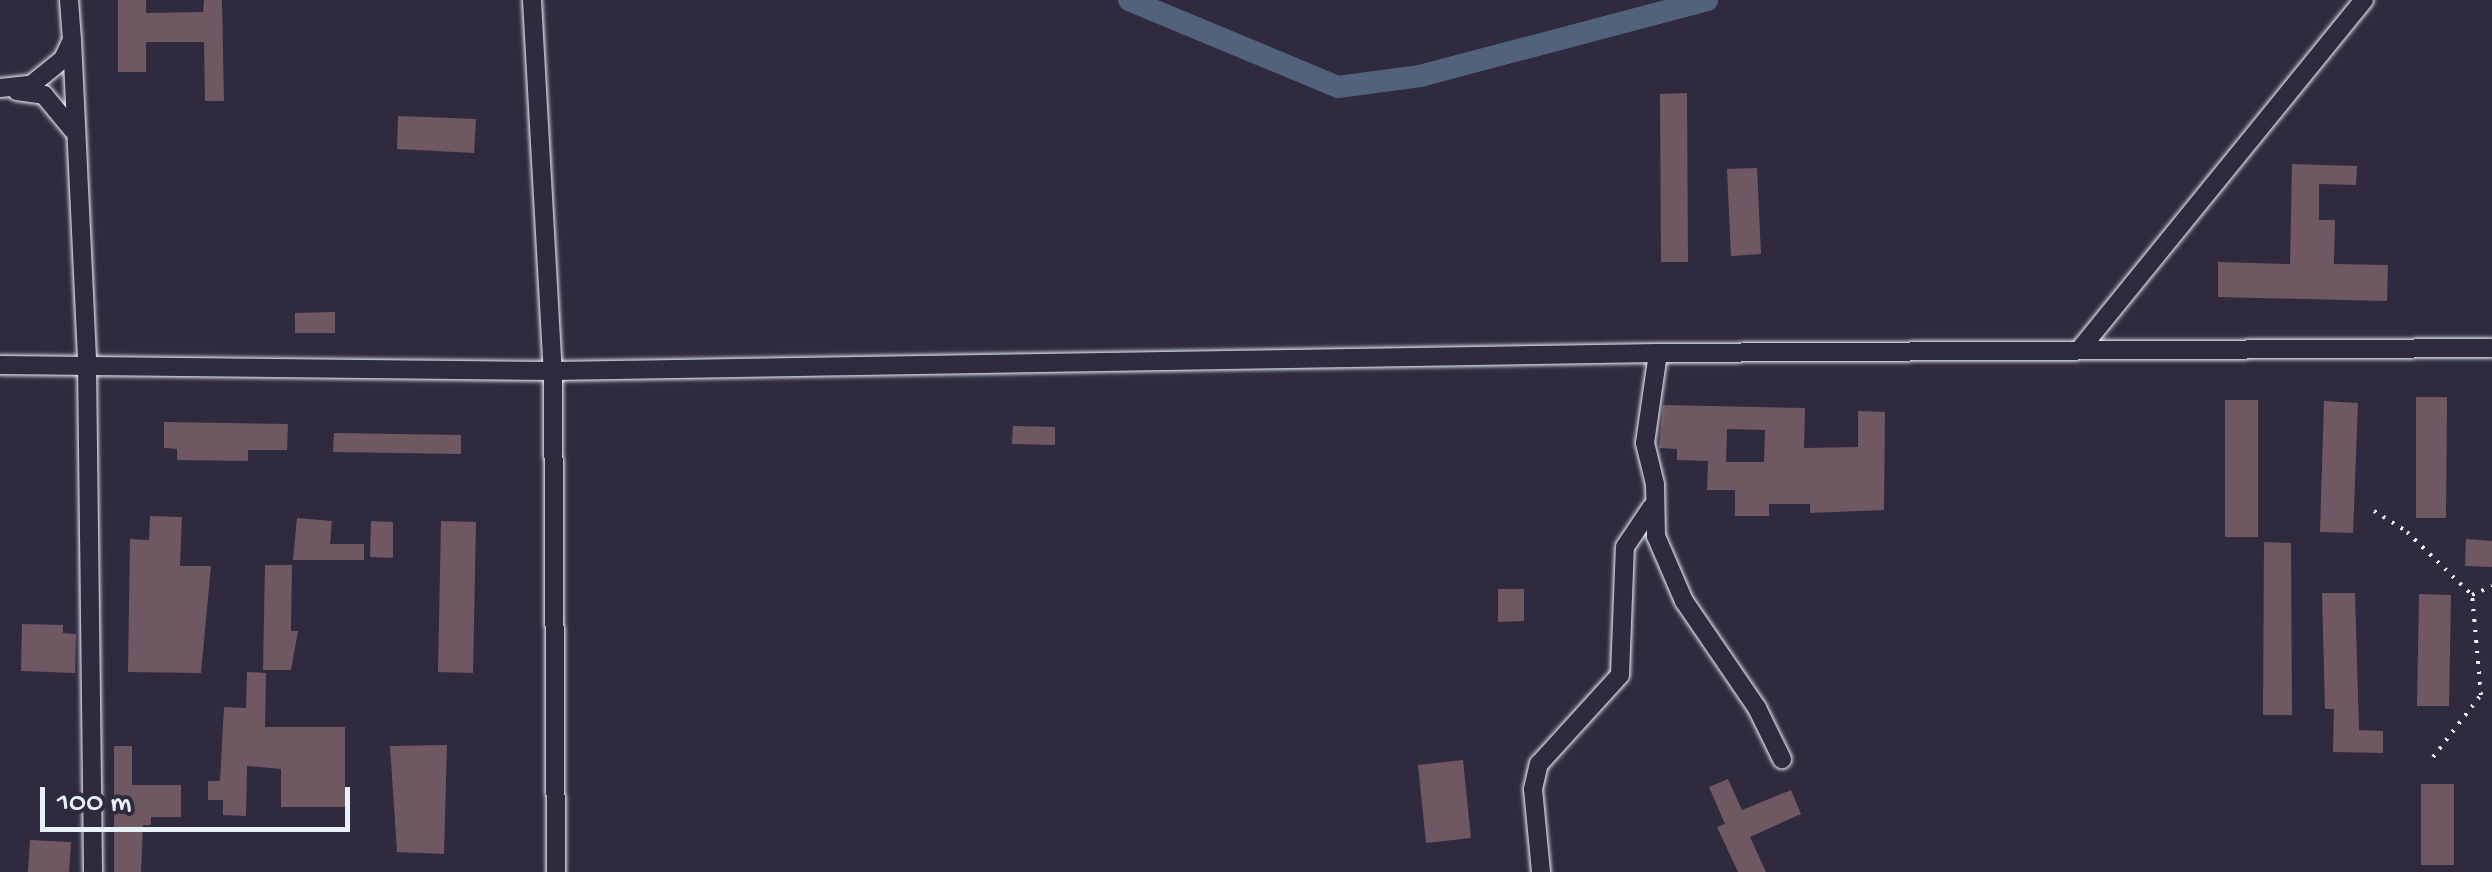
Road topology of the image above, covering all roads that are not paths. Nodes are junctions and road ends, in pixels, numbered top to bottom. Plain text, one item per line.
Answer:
1 (69, 0) edge
2 (532, 0) edge
3 (2364, 0) edge
4 (72, 40) junction
5 (5, 89) edge
6 (76, 135) junction
7 (2081, 348) junction
8 (2492, 348) edge
9 (1658, 353) junction
10 (87, 363) junction
11 (0, 365) edge
12 (553, 372) junction
13 (1651, 508) junction
14 (1782, 760) dead end
15 (93, 872) edge
16 (556, 872) edge
17 (1541, 872) edge

1 - 4 street
2 - 12 street
3 - 7 street
4 - 5 street
4 - 6 street
5 - 6 street
6 - 10 street
7 - 8 street
7 - 9 street
9 - 12 street
9 - 13 street
10 - 11 street
10 - 12 street
10 - 15 street
12 - 16 street
13 - 14 street
13 - 17 street

